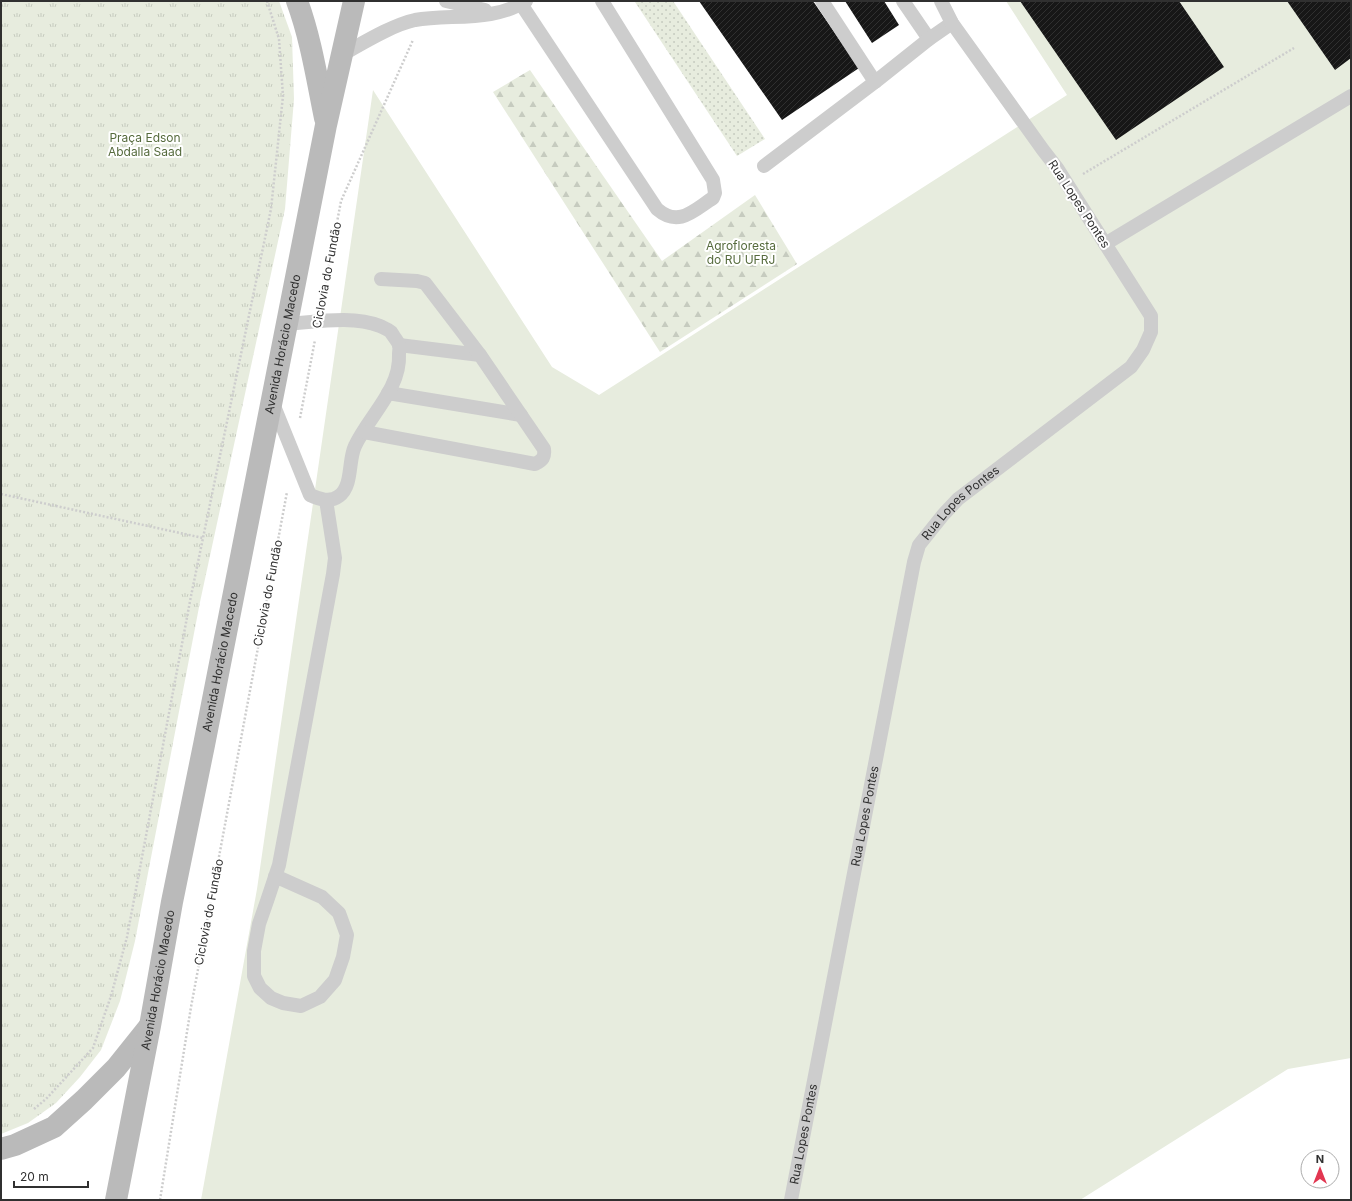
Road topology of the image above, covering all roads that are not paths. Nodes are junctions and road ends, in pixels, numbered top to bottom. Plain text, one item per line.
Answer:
1 (297, 1) edge
2 (354, 1) edge
3 (446, 1) edge
4 (602, 1) edge
5 (822, 1) edge
6 (903, 1) edge
7 (941, 1) edge
8 (522, 2) edge
9 (498, 13) junction
10 (952, 23) junction
11 (928, 39) junction
12 (342, 54) junction
13 (875, 82) junction
14 (1351, 96) edge
15 (326, 125) junction
16 (764, 166) dead end
17 (1105, 244) junction
18 (381, 279) dead end
19 (287, 324) junction
20 (399, 345) junction
21 (480, 355) junction
22 (388, 393) junction
23 (272, 401) junction
24 (521, 415) junction
25 (364, 432) junction
26 (326, 500) junction
27 (275, 876) junction
28 (150, 1026) junction
29 (1, 1150) edge
30 (116, 1200) edge
31 (791, 1200) edge

1 - 15 street
2 - 12 street, Avenida Horácio Macedo
3 - 9 lane
4 - 8 lane
5 - 13 lane
6 - 11 lane
7 - 10 lane, Rua Lopes Pontes
8 - 9 lane
9 - 12 lane
10 - 11 lane
10 - 17 lane, Rua Lopes Pontes
11 - 13 lane
12 - 15 street, Avenida Horácio Macedo
13 - 16 lane
14 - 17 lane
15 - 19 street, Avenida Horácio Macedo
17 - 31 lane, Rua Lopes Pontes
18 - 21 lane
19 - 20 lane
19 - 23 street, Avenida Horácio Macedo
20 - 21 lane
20 - 22 lane
21 - 24 lane
22 - 24 lane
22 - 25 lane
23 - 26 lane
23 - 28 street, Avenida Horácio Macedo
24 - 25 lane
25 - 26 lane
26 - 27 lane
27 - 27 lane
28 - 29 street
28 - 30 street, Avenida Horácio Macedo

